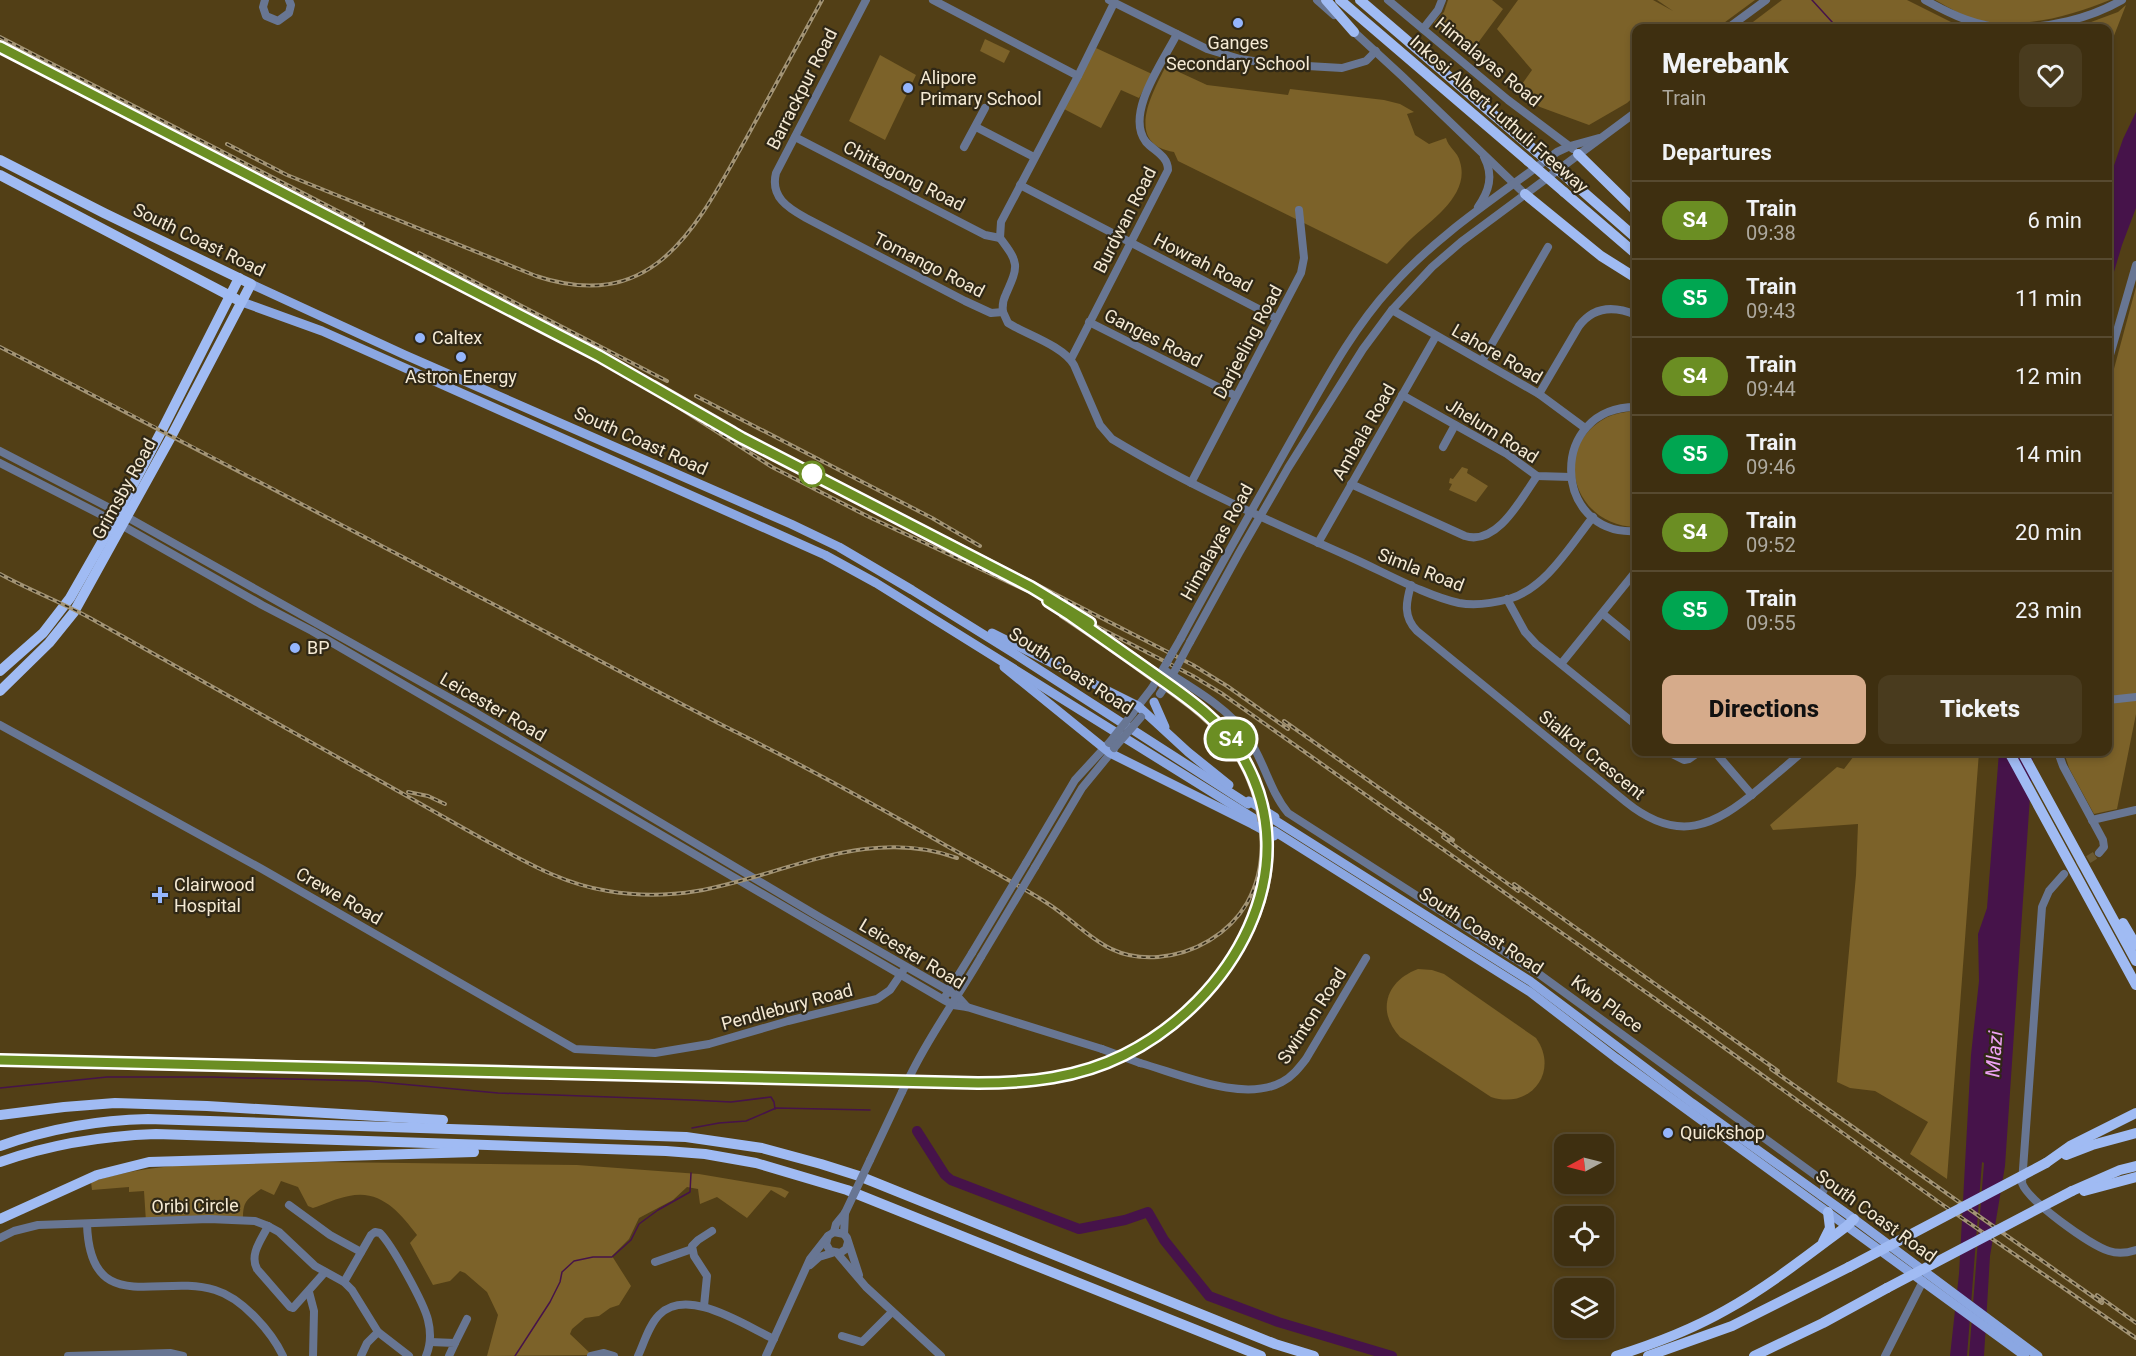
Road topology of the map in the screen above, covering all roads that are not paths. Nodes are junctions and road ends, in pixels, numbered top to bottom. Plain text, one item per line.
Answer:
1 (265, 0) edge
2 (291, 0) edge
3 (866, 0) edge
4 (933, 0) edge
5 (1317, 0) edge
6 (1326, 0) edge
7 (1340, 0) edge
8 (1360, 0) edge
9 (1388, 0) edge
10 (1442, 0) edge
11 (1766, 0) edge
12 (1924, 0) edge
13 (2122, 0) edge
14 (1111, 1) edge
15 (1733, 24) edge
16 (1976, 24) edge
17 (2050, 24) edge
18 (1423, 29) junction
19 (1354, 32) junction
20 (1177, 34) junction
21 (1376, 51) junction
22 (1078, 76) junction
23 (985, 108) dead end
24 (1632, 119) edge
25 (976, 127) junction
26 (795, 137) junction
27 (1600, 138) junction
28 (1570, 146) junction
29 (964, 147) dead end
30 (1482, 153) junction
31 (1578, 154) junction
32 (1034, 157) junction
33 (0, 160) edge
34 (0, 176) edge
35 (1515, 183) junction
36 (1020, 185) junction
37 (1525, 194) junction
38 (777, 195) joint
39 (1632, 207) edge
40 (1299, 210) dead end
41 (1474, 214) junction
42 (1632, 234) edge
43 (1000, 238) junction
44 (1130, 243) junction
45 (1548, 247) dead end
46 (1632, 251) edge
47 (2136, 265) edge
48 (1632, 275) edge
49 (239, 278) junction
50 (250, 284) junction
51 (230, 296) junction
52 (242, 302) junction
53 (305, 309) junction
54 (1392, 310) junction
55 (1003, 312) junction
56 (1632, 314) edge
57 (1276, 318) junction
58 (299, 322) junction
59 (1089, 322) junction
60 (1436, 336) junction
61 (2112, 348) edge
62 (1071, 359) junction
63 (420, 361) junction
64 (1482, 361) junction
65 (413, 372) junction
66 (488, 391) junction
67 (1539, 394) junction
68 (1402, 395) junction
69 (1236, 396) junction
70 (483, 403) junction
71 (1632, 408) edge
72 (533, 411) junction
73 (528, 423) junction
74 (560, 423) junction
75 (1455, 425) junction
76 (1585, 428) junction
77 (555, 435) junction
78 (1443, 447) dead end
79 (0, 451) edge
80 (633, 455) junction
81 (0, 463) edge
82 (627, 467) junction
83 (35, 469) junction
84 (1537, 476) junction
85 (1571, 477) junction
86 (30, 479) junction
87 (1191, 483) junction
88 (1351, 483) junction
89 (1250, 513) junction
90 (769, 515) junction
91 (1259, 517) junction
92 (1593, 517) junction
93 (120, 519) junction
94 (763, 528) junction
95 (1632, 531) edge
96 (1318, 543) junction
97 (1632, 576) edge
98 (1411, 585) junction
99 (912, 590) junction
100 (1507, 599) junction
101 (906, 602) junction
102 (1603, 614) junction
103 (57, 626) junction
104 (970, 626) junction
105 (1632, 638) edge
106 (973, 644) junction
107 (1561, 664) junction
108 (1164, 670) junction
109 (0, 671) edge
110 (1172, 676) junction
111 (0, 691) edge
112 (2136, 697) edge
113 (1157, 698) junction
114 (2112, 700) edge
115 (1139, 712) junction
116 (1632, 722) edge
117 (0, 726) edge
118 (1169, 734) junction
119 (1109, 748) junction
120 (1676, 756) edge
121 (1693, 756) edge
122 (1718, 756) edge
123 (1797, 756) edge
124 (2011, 756) edge
125 (2024, 756) edge
126 (2059, 756) edge
127 (605, 790) junction
128 (1752, 795) junction
129 (600, 798) junction
130 (1249, 802) junction
131 (2136, 810) edge
132 (2092, 820) junction
133 (1254, 822) junction
134 (1275, 825) junction
135 (2073, 844) junction
136 (2099, 854) dead end
137 (2064, 874) dead end
138 (826, 921) junction
139 (822, 929) junction
140 (2136, 945) edge
141 (1366, 958) dead end
142 (2136, 961) edge
143 (906, 967) junction
144 (901, 975) junction
145 (2136, 985) edge
146 (949, 991) junction
147 (958, 997) junction
148 (944, 1000) junction
149 (953, 1005) junction
150 (967, 1007) junction
151 (943, 1016) junction
152 (672, 1051) joint
153 (2136, 1113) edge
154 (0, 1115) edge
155 (530, 1130) junction
156 (2136, 1133) edge
157 (0, 1146) edge
158 (580, 1149) junction
159 (0, 1162) edge
160 (2046, 1163) junction
161 (2136, 1166) edge
162 (2136, 1177) edge
163 (2072, 1191) junction
164 (1821, 1196) junction
165 (289, 1205) dead end
166 (1828, 1212) junction
167 (845, 1213) junction
168 (0, 1219) edge
169 (1851, 1223) junction
170 (87, 1224) junction
171 (268, 1226) junction
172 (712, 1231) dead end
173 (831, 1234) junction
174 (0, 1238) edge
175 (846, 1238) junction
176 (1822, 1245) junction
177 (692, 1249) junction
178 (2136, 1250) edge
179 (362, 1252) junction
180 (835, 1253) junction
181 (656, 1262) dead end
182 (326, 1272) junction
183 (804, 1274) junction
184 (1923, 1281) junction
185 (344, 1282) junction
186 (1934, 1284) junction
187 (866, 1287) junction
188 (309, 1292) junction
189 (704, 1306) junction
190 (892, 1312) junction
191 (467, 1319) dead end
192 (378, 1332) junction
193 (842, 1336) dead end
194 (774, 1339) junction
195 (430, 1342) junction
196 (456, 1343) junction
197 (2011, 1348) junction
198 (151, 1355) edge
199 (68, 1356) edge
200 (85, 1356) edge
201 (183, 1356) edge
202 (283, 1356) edge
203 (313, 1356) edge
204 (361, 1356) edge
205 (409, 1356) edge
206 (426, 1356) edge
207 (449, 1356) edge
208 (591, 1356) edge
209 (614, 1356) edge
210 (638, 1356) edge
211 (766, 1356) edge
212 (941, 1356) edge
213 (1261, 1356) edge
214 (1314, 1356) edge
215 (1616, 1356) edge
216 (1648, 1356) edge
217 (1754, 1356) edge
218 (1885, 1356) edge
219 (2020, 1356) edge
220 (2025, 1356) edge
221 (2038, 1356) edge

1 - 2 street
3 - 26 street, Barrackpur Road
4 - 22 street
5 - 19 street
6 - 19 highway
7 - 46 highway, Inkosi Albert Luthuli Freeway, bridge
8 - 42 highway, Inkosi Albert Luthuli Freeway, bridge
9 - 18 street, Himalayas Road
10 - 18 street
11 - 15 street
12 - 16 street
13 - 17 street
14 - 20 street
14 - 22 street
18 - 28 street, Himalayas Road
19 - 21 street
20 - 21 street
20 - 44 street, Burdwan Road
21 - 30 street
22 - 32 street
23 - 25 street
24 - 27 street, Himalayas Road
25 - 29 street
25 - 32 street
26 - 38 street, Barrackpur Road
26 - 43 street, Chittagong Road
27 - 28 street, Himalayas Road
27 - 31 street, Himalayas Road
28 - 31 street, Himalayas Road
28 - 35 street, Himalayas Road
30 - 35 street
30 - 41 street
31 - 37 street, Himalayas Road
31 - 39 highway
32 - 36 street
33 - 49 highway, South Coast Road
34 - 51 highway, South Coast Road
35 - 37 street
35 - 41 street, Himalayas Road
36 - 43 street
36 - 44 street, Howrah Road
37 - 48 highway
37 - 54 street, Himalayas Road
38 - 55 street, Tomango Road
40 - 57 street, Darjeeling Road
41 - 89 street, Himalayas Road
43 - 55 street
44 - 57 street, Howrah Road
44 - 59 street, Burdwan Road
45 - 64 street
47 - 61 street
49 - 50 highway, South Coast Road
49 - 51 highway, Grimsby Road
50 - 52 highway, Grimsby Road
50 - 53 main road, South Coast Road
51 - 52 highway, South Coast Road
51 - 93 highway, Grimsby Road
52 - 58 main road, South Coast Road
52 - 93 highway, Grimsby Road
53 - 58 main road
53 - 63 main road, South Coast Road
54 - 60 street, Lahore Road
54 - 91 street, Himalayas Road
55 - 62 street, Tomango Road
56 - 67 street
57 - 69 street, Darjeeling Road
58 - 65 main road, South Coast Road
59 - 62 street, Burdwan Road
59 - 69 street, Ganges Road
60 - 64 street, Lahore Road
60 - 68 street, Ambala Road
62 - 87 street
63 - 65 main road
63 - 66 main road, South Coast Road
64 - 67 street, Lahore Road
65 - 70 main road, South Coast Road
66 - 70 main road
66 - 72 main road, South Coast Road
67 - 76 street, Lahore Road
68 - 75 street, Jhelum Road
68 - 88 street, Ambala Road
69 - 87 street, Darjeeling Road
70 - 73 main road, South Coast Road
71 - 76 street
72 - 73 main road
72 - 74 main road, South Coast Road
73 - 77 main road, South Coast Road
74 - 77 main road
74 - 80 main road, South Coast Road
75 - 78 street
75 - 84 street, Jhelum Road
76 - 85 street
77 - 82 main road, South Coast Road
79 - 83 street, Leicester Road
80 - 82 main road
80 - 90 main road, South Coast Road
81 - 86 street, Leicester Road
82 - 94 main road, South Coast Road
83 - 86 street
83 - 93 street, Leicester Road
84 - 85 street, Jhelum Road
84 - 88 street
85 - 92 street
86 - 93 street, Leicester Road
87 - 89 street
88 - 96 street, Ambala Road
89 - 91 street, Simla Road
89 - 108 street, Himalayas Road, bridge
90 - 94 main road
90 - 99 main road, South Coast Road
91 - 96 street, Simla Road
91 - 110 street, Himalayas Road, bridge
92 - 95 street
92 - 100 street, Simla Road
93 - 103 highway, Grimsby Road
93 - 127 street, Leicester Road
93 - 129 street, Leicester Road
94 - 101 main road, South Coast Road
96 - 98 street, Simla Road
97 - 102 street
98 - 100 street, Simla Road
98 - 128 street, Sialkot Crescent
99 - 101 main road
99 - 104 main road, South Coast Road
100 - 107 street
101 - 106 main road, South Coast Road
102 - 105 street
102 - 107 street
103 - 109 highway, Grimsby Road
103 - 111 highway, Grimsby Road
104 - 115 main road
104 - 130 main road, South Coast Road
106 - 119 main road
106 - 133 main road, South Coast Road
107 - 116 street
108 - 110 street, Kwb Place, bridge
108 - 115 street, Himalayas Road, bridge
110 - 113 street, Himalayas Road, bridge
110 - 164 street, Kwb Place
112 - 114 street
113 - 115 street, Himalayas Road
113 - 118 main road
115 - 118 main road
115 - 119 street, Himalayas Road, bridge
117 - 152 street, Crewe Road
118 - 130 main road
119 - 133 main road
119 - 146 street, Himalayas Road, bridge
119 - 147 street, Himalayas Road, bridge
120 - 121 street
122 - 128 street
123 - 128 street, Sialkot Crescent
124 - 145 highway
125 - 135 highway
126 - 132 street
127 - 129 street
127 - 138 street, Leicester Road
129 - 139 street, Leicester Road
130 - 134 main road, South Coast Road, bridge
131 - 132 street
132 - 136 street
133 - 134 main road, bridge
134 - 164 main road, South Coast Road
134 - 166 main road, South Coast Road
135 - 140 highway
135 - 142 highway
137 - 178 street
138 - 139 street
138 - 143 street, Leicester Road
139 - 144 street, Leicester Road
141 - 150 street, Swinton Road, bridge
143 - 144 street
143 - 146 street, Leicester Road
144 - 148 street, Leicester Road
144 - 152 street, Pendlebury Road
146 - 147 street, Leicester Road
146 - 148 street, Himalayas Road
147 - 149 street, Himalayas Road
147 - 150 street, Leicester Road
148 - 149 street, Leicester Road
148 - 151 street
149 - 150 street, Leicester Road
149 - 151 street, Himalayas Road
151 - 167 street, bridge
153 - 160 highway
154 - 155 highway
155 - 157 highway
155 - 214 highway
156 - 160 highway
158 - 159 highway
158 - 168 highway
158 - 213 highway
160 - 216 highway, bridge
161 - 163 highway
162 - 163 highway
163 - 217 highway, bridge
164 - 169 main road, South Coast Road
165 - 179 street
166 - 169 main road, South Coast Road
166 - 176 highway
167 - 173 street
167 - 175 street
169 - 176 highway
169 - 184 main road, South Coast Road
169 - 186 main road, South Coast Road
170 - 171 street, Oribi Circle
170 - 174 street, Oribi Circle
170 - 202 street
171 - 182 street, Oribi Circle
171 - 188 street
172 - 177 street
173 - 175 street
173 - 180 street
173 - 183 street
175 - 180 street
175 - 187 street
176 - 215 highway
177 - 181 street
177 - 189 street
179 - 185 street
179 - 195 street
180 - 183 street
180 - 187 street
182 - 185 street, Oribi Circle
182 - 188 street
183 - 194 street
184 - 186 main road, South Coast Road
184 - 218 street
185 - 192 street, Oribi Circle
186 - 197 main road, South Coast Road
186 - 221 main road, South Coast Road
187 - 190 street
188 - 203 street
189 - 194 street
189 - 210 street
190 - 193 street
190 - 212 street
191 - 196 street
192 - 204 street
192 - 205 street, Oribi Circle
194 - 211 street
195 - 196 street
195 - 206 street
196 - 207 street
197 - 219 main road
197 - 220 main road, South Coast Road
198 - 200 street
198 - 201 street
199 - 200 street
208 - 209 street

